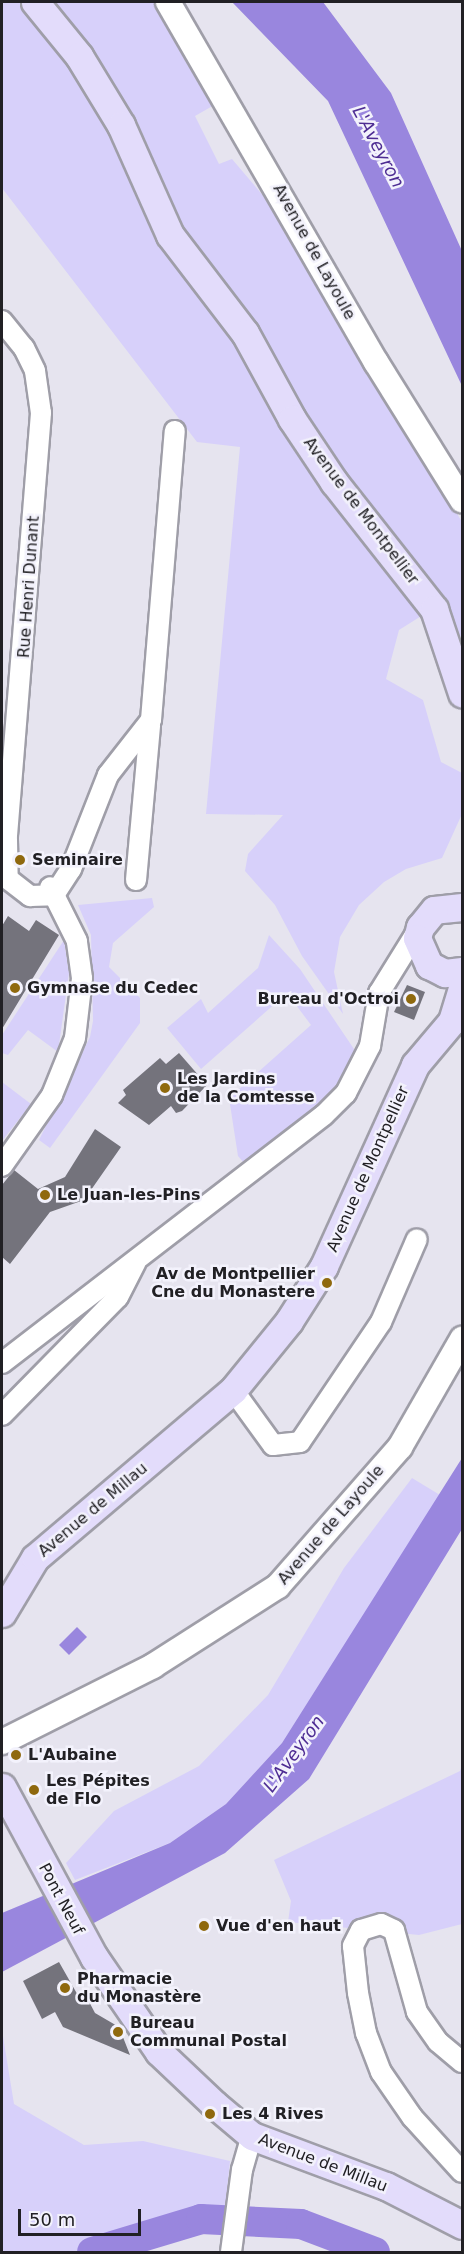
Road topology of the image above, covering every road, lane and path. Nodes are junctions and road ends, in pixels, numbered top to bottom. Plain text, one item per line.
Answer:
1 (35, 2) edge
2 (168, 2) edge
3 (2, 321) edge
4 (175, 431) dead end
5 (462, 500) edge
6 (462, 693) edge
7 (151, 720) junction
8 (136, 880) dead end
9 (55, 889) junction
10 (456, 900) edge
11 (420, 927) junction
12 (430, 964) junction
13 (394, 967) junction
14 (461, 985) edge
15 (2, 1166) edge
16 (417, 1239) dead end
17 (140, 1254) junction
18 (462, 1339) edge
19 (2, 1363) edge
20 (233, 1390) junction
21 (2, 1415) edge
22 (172, 1443) joint
23 (2, 1613) edge
24 (2, 1742) edge
25 (2, 1787) edge
26 (82, 1937) joint
27 (462, 2062) edge
28 (252, 2136) junction
29 (462, 2172) edge
30 (462, 2225) edge
31 (232, 2249) edge

1 - 6 main road, Avenue de Montpellier
2 - 5 street, Avenue de Layoule
3 - 9 street, Rue Henri Dunant
4 - 7 street
7 - 8 street
7 - 9 street
9 - 15 street
10 - 11 main road
11 - 12 main road
11 - 13 street
12 - 13 street
12 - 14 main road
13 - 17 street
14 - 20 main road, Avenue de Montpellier
16 - 20 street
17 - 19 street
17 - 21 street
18 - 24 street, Avenue de Layoule
20 - 22 main road, Avenue de Montpellier
22 - 23 main road, Avenue de Millau
25 - 26 main road, Pont Neuf
26 - 28 main road, Avenue de Millau
27 - 29 street
28 - 30 main road, Avenue de Millau
28 - 31 street

